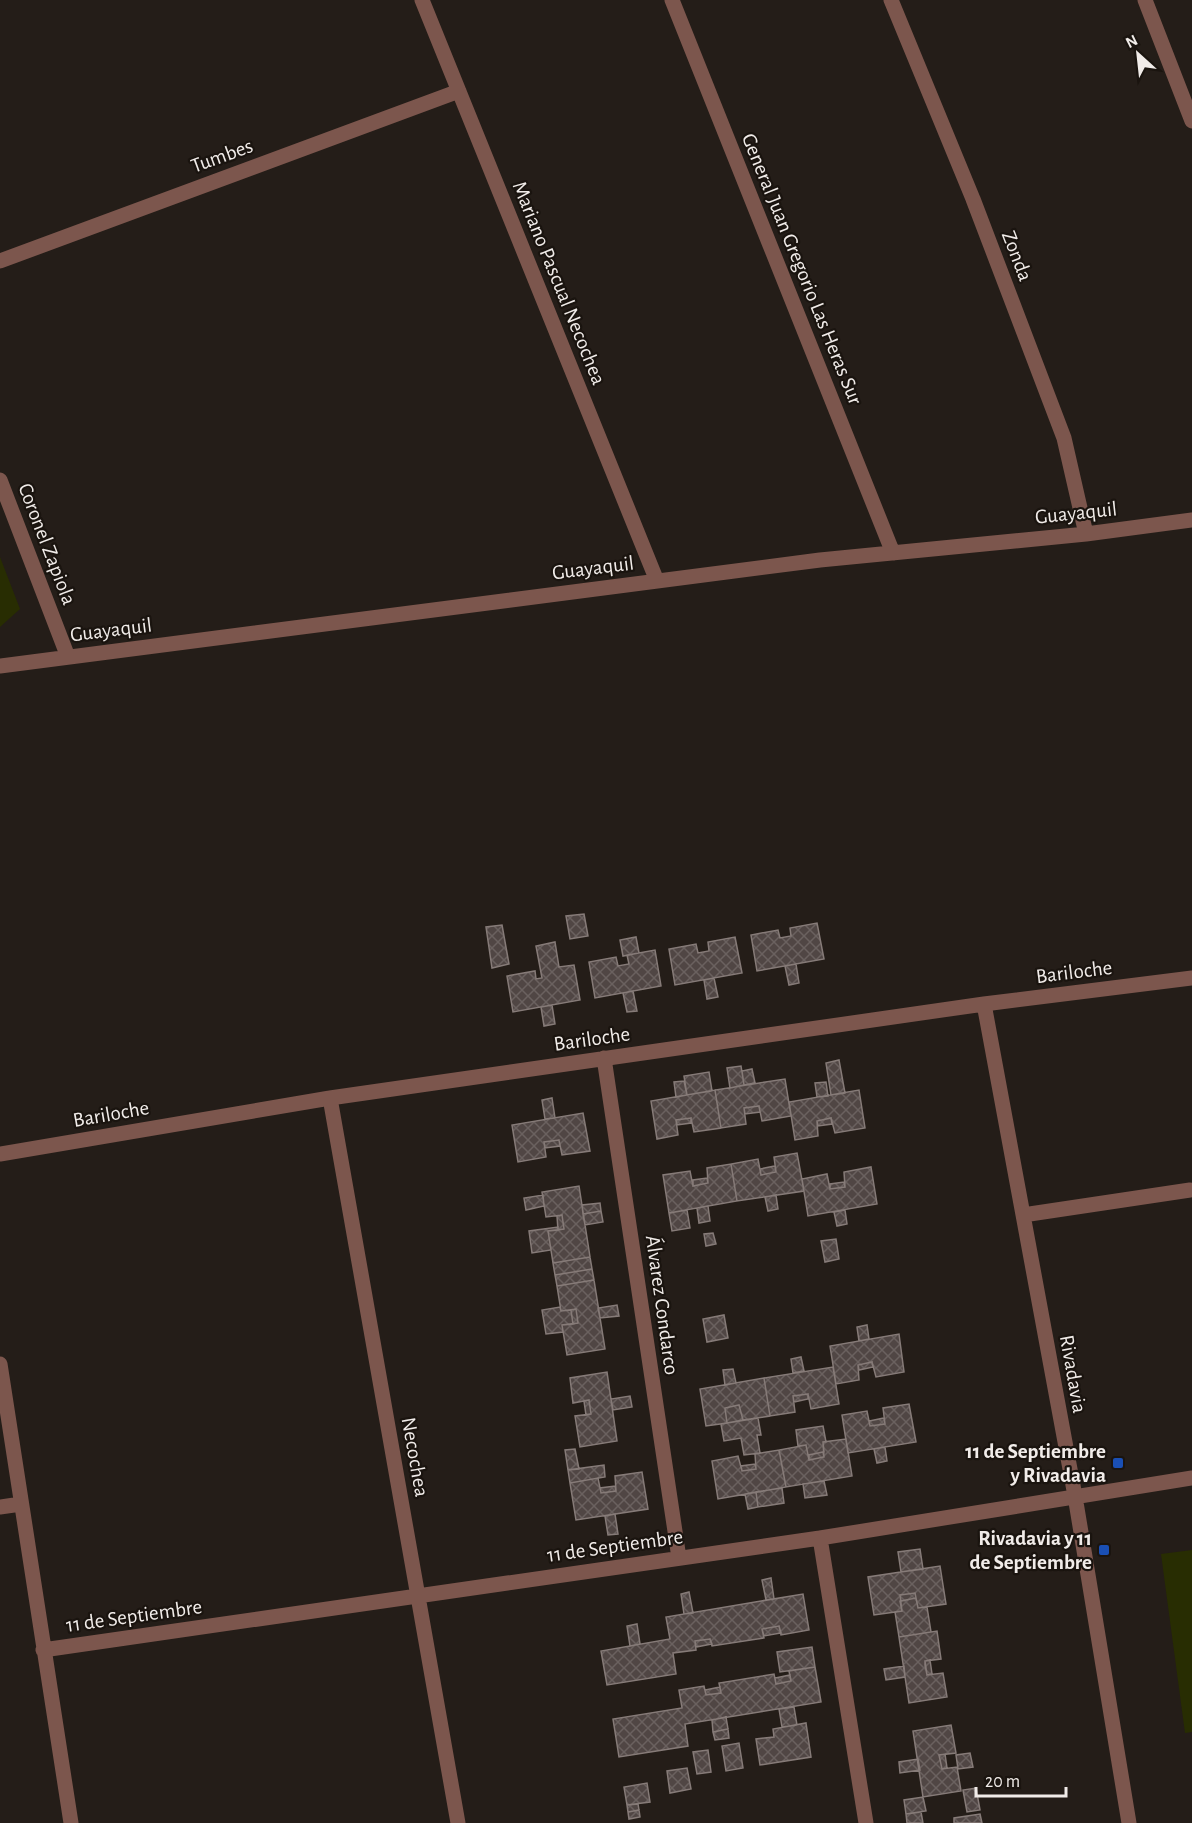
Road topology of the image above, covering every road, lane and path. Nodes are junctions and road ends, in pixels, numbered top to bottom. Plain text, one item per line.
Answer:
1 (423, 0) edge
2 (672, 0) edge
3 (891, 0) edge
4 (1145, 0) edge
5 (459, 91) junction
6 (1192, 121) edge
7 (0, 261) edge
8 (0, 480) edge
9 (1192, 520) edge
10 (1086, 534) junction
11 (893, 553) junction
12 (657, 581) junction
13 (68, 657) junction
14 (0, 666) edge
15 (1192, 978) edge
16 (984, 1004) junction
17 (604, 1058) junction
18 (330, 1098) junction
19 (0, 1154) edge
20 (1190, 1190) dead end
21 (1023, 1215) junction
22 (0, 1364) edge
23 (1192, 1478) edge
24 (1074, 1496) junction
25 (21, 1504) junction
26 (0, 1507) edge
27 (820, 1538) junction
28 (679, 1558) junction
29 (418, 1597) junction
30 (43, 1650) junction
31 (71, 1823) edge
32 (458, 1823) edge
33 (866, 1823) edge
34 (1129, 1823) edge

1 - 5 street, Mariano Pascual Necochea
2 - 11 street, General Juan Gregorio Las Heras Sur
3 - 10 street, Zonda
4 - 6 street
5 - 7 street, Tumbes
5 - 12 street, Mariano Pascual Necochea
8 - 13 street, Coronel Zapiola
9 - 10 street, Guayaquil
10 - 11 street, Guayaquil
11 - 12 street, Guayaquil
12 - 13 street, Guayaquil
13 - 14 street, Guayaquil
15 - 16 street, Bariloche
16 - 17 street, Bariloche
16 - 21 street, Rivadavia
17 - 18 street, Bariloche
17 - 28 street, Álvarez Condarco
18 - 19 street, Bariloche
18 - 29 street, Necochea
20 - 21 street
21 - 24 street, Rivadavia
22 - 25 street
23 - 24 street, 11 de Septiembre
24 - 27 street, 11 de Septiembre
24 - 34 street, Rivadavia
25 - 26 street
25 - 30 street
27 - 28 street, 11 de Septiembre
27 - 33 street
28 - 29 street, 11 de Septiembre
29 - 30 street, 11 de Septiembre
29 - 32 street, Necochea
30 - 31 street

